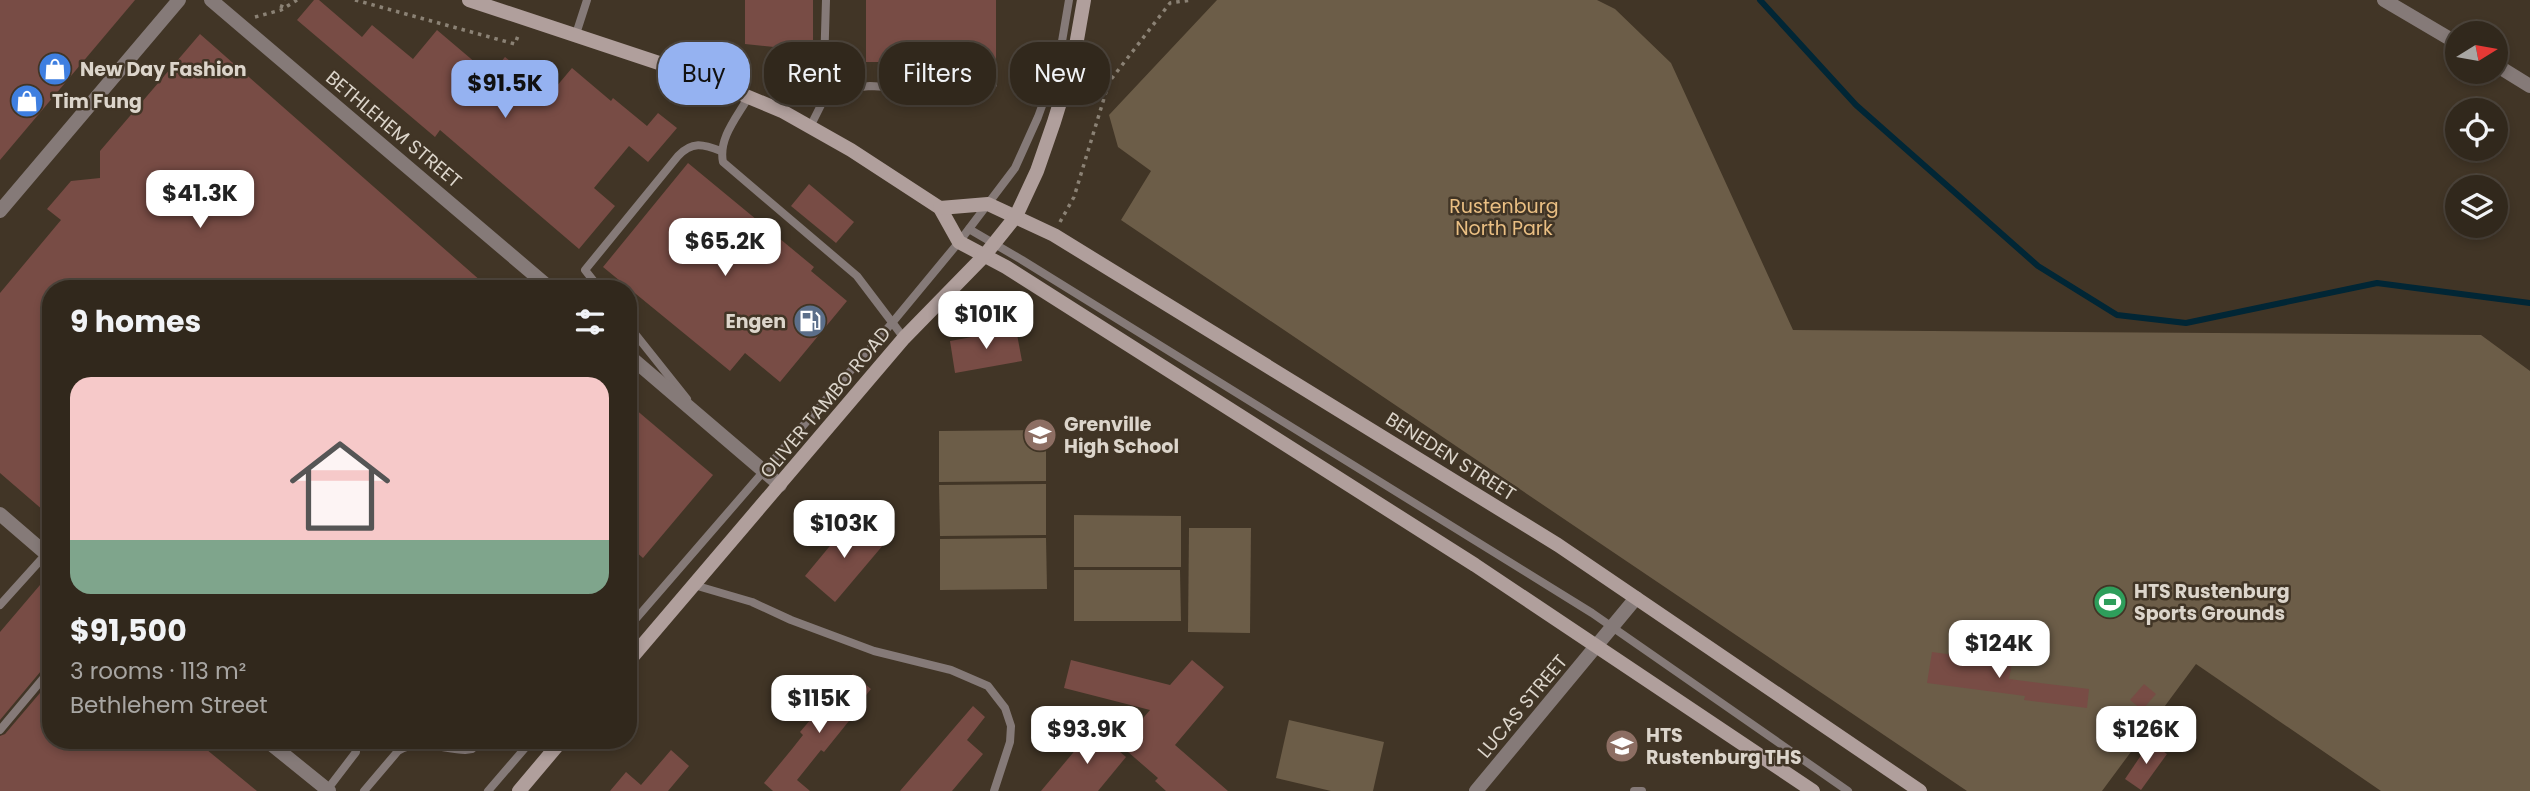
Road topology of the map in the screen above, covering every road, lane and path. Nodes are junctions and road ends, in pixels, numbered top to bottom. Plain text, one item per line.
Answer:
1 (179, 0) edge
2 (211, 0) edge
3 (284, 0) edge
4 (297, 0) edge
5 (355, 0) edge
6 (469, 0) edge
7 (587, 0) edge
8 (826, 0) edge
9 (1069, 0) edge
10 (1084, 0) edge
11 (1191, 0) edge
12 (2384, 0) edge
13 (281, 10) junction
14 (524, 18) junction
15 (235, 20) junction
16 (576, 34) junction
17 (2445, 36) edge
18 (825, 42) edge
19 (658, 63) edge
20 (2508, 72) edge
21 (2530, 86) edge
22 (750, 97) edge
23 (744, 105) edge
24 (821, 105) edge
25 (810, 127) junction
26 (721, 151) junction
27 (988, 204) junction
28 (940, 208) junction
29 (0, 211) edge
30 (1016, 216) junction
31 (964, 235) junction
32 (1054, 235) junction
33 (989, 251) junction
34 (540, 280) edge
35 (593, 280) edge
36 (892, 323) junction
37 (637, 336) edge
38 (904, 338) junction
39 (637, 363) edge
40 (702, 418) junction
41 (763, 472) junction
42 (780, 485) junction
43 (0, 514) edge
44 (42, 551) edge
45 (42, 562) edge
46 (694, 585) junction
47 (1636, 598) junction
48 (0, 605) edge
49 (637, 618) edge
50 (1612, 628) junction
51 (1598, 646) junction
52 (637, 652) edge
53 (42, 680) edge
54 (0, 730) edge
55 (277, 749) edge
56 (356, 749) edge
57 (401, 749) edge
58 (524, 749) edge
59 (554, 749) edge
60 (328, 790) edge
61 (364, 791) edge
62 (488, 791) edge
63 (519, 791) edge
64 (994, 791) edge
65 (1476, 791) edge
66 (1634, 791) edge
67 (1642, 791) edge
68 (1813, 791) edge
69 (1848, 791) edge
70 (1920, 791) edge

1 - 29 street
2 - 15 street, BETHLEHEM STREET
3 - 13 path
4 - 13 path
5 - 14 path
6 - 14 main road
7 - 16 lane
8 - 18 lane
9 - 27 lane
10 - 30 main road, OLIVER TAMBO ROAD
11 - 32 path
12 - 17 street
13 - 15 path
14 - 16 main road
15 - 34 street, BETHLEHEM STREET
16 - 19 main road
20 - 21 street
22 - 25 main road
23 - 26 lane
24 - 25 lane
25 - 28 main road
26 - 35 lane
26 - 36 lane
27 - 28 main road, BENEDEN STREET
27 - 30 main road, BENEDEN STREET
27 - 31 lane
28 - 31 main road
30 - 32 main road, BENEDEN STREET
30 - 33 main road, OLIVER TAMBO ROAD
31 - 33 main road
31 - 36 lane
32 - 47 main road, BENEDEN STREET
33 - 38 main road, OLIVER TAMBO ROAD
33 - 50 lane
33 - 51 main road
36 - 38 lane
36 - 41 lane
37 - 40 lane
38 - 42 main road, OLIVER TAMBO ROAD
39 - 40 street
40 - 41 street
41 - 42 street
41 - 49 lane
42 - 46 main road, OLIVER TAMBO ROAD
43 - 44 street
45 - 48 lane
46 - 52 main road, OLIVER TAMBO ROAD
46 - 64 lane
47 - 50 street, LUCAS STREET
47 - 70 main road, BENEDEN STREET
50 - 51 street, LUCAS STREET
50 - 69 lane
51 - 65 street, LUCAS STREET
51 - 68 main road
53 - 54 lane
55 - 60 street
56 - 60 lane
57 - 61 lane
58 - 62 lane
59 - 63 main road
66 - 67 lane

